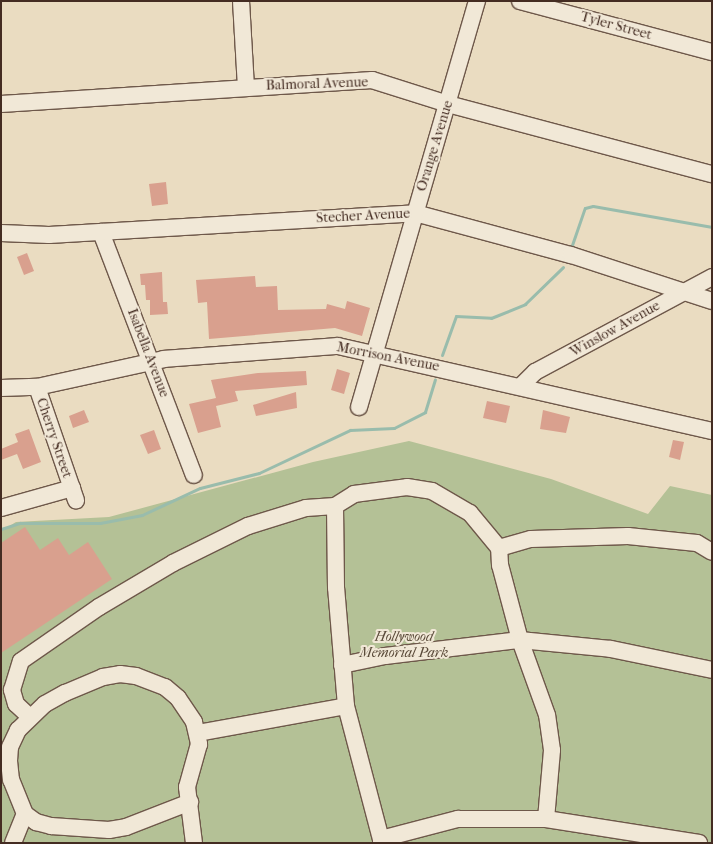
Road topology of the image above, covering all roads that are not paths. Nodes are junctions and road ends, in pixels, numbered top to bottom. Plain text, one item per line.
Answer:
1 (241, 1) edge
2 (477, 1) edge
3 (520, 1) edge
4 (712, 52) edge
5 (246, 87) junction
6 (1, 104) edge
7 (448, 104) junction
8 (712, 174) edge
9 (415, 213) junction
10 (100, 232) junction
11 (1, 233) edge
12 (712, 277) edge
13 (684, 292) junction
14 (712, 302) edge
15 (375, 352) junction
16 (152, 362) junction
17 (521, 386) junction
18 (37, 387) junction
19 (1, 388) edge
20 (359, 407) dead end
21 (712, 431) edge
22 (194, 475) dead end
23 (335, 506) junction
24 (1, 508) edge
25 (499, 548) junction
26 (712, 552) edge
27 (520, 640) junction
28 (342, 665) junction
29 (712, 670) edge
30 (8, 703) edge
31 (346, 706) junction
32 (30, 717) junction
33 (198, 733) junction
34 (190, 802) junction
35 (25, 814) junction
36 (546, 819) junction
37 (381, 841) edge
38 (13, 843) edge
39 (194, 843) edge
40 (700, 843) edge

1 - 5 street
2 - 7 street, Orange Avenue
3 - 4 street, Tyler Street
5 - 6 street, Balmoral Avenue
5 - 7 street, Balmoral Avenue
7 - 8 street, Balmoral Avenue
7 - 9 street, Orange Avenue
9 - 10 street, Stecher Avenue
9 - 13 street, Stecher Avenue
9 - 15 street, Orange Avenue
10 - 11 street, Stecher Avenue
10 - 16 street, Isabella Avenue
12 - 13 street, Winslow Avenue
13 - 14 street, Stecher Avenue
13 - 17 street, Winslow Avenue
15 - 16 street, Morrison Avenue
15 - 17 street, Morrison Avenue
15 - 20 street, Orange Avenue
16 - 18 street, Morrison Avenue
16 - 22 street, Isabella Avenue
17 - 21 street, Morrison Avenue
18 - 19 street, Morrison Avenue
18 - 24 street, Cherry Street
23 - 25 street
23 - 28 street
23 - 30 street
25 - 26 street
25 - 27 street
27 - 28 street
27 - 29 street
27 - 36 street
28 - 31 street
30 - 32 street
31 - 33 street
31 - 37 street
32 - 33 street
32 - 35 street
33 - 34 street
34 - 35 street
34 - 39 street
35 - 38 street
36 - 37 street
36 - 40 street

